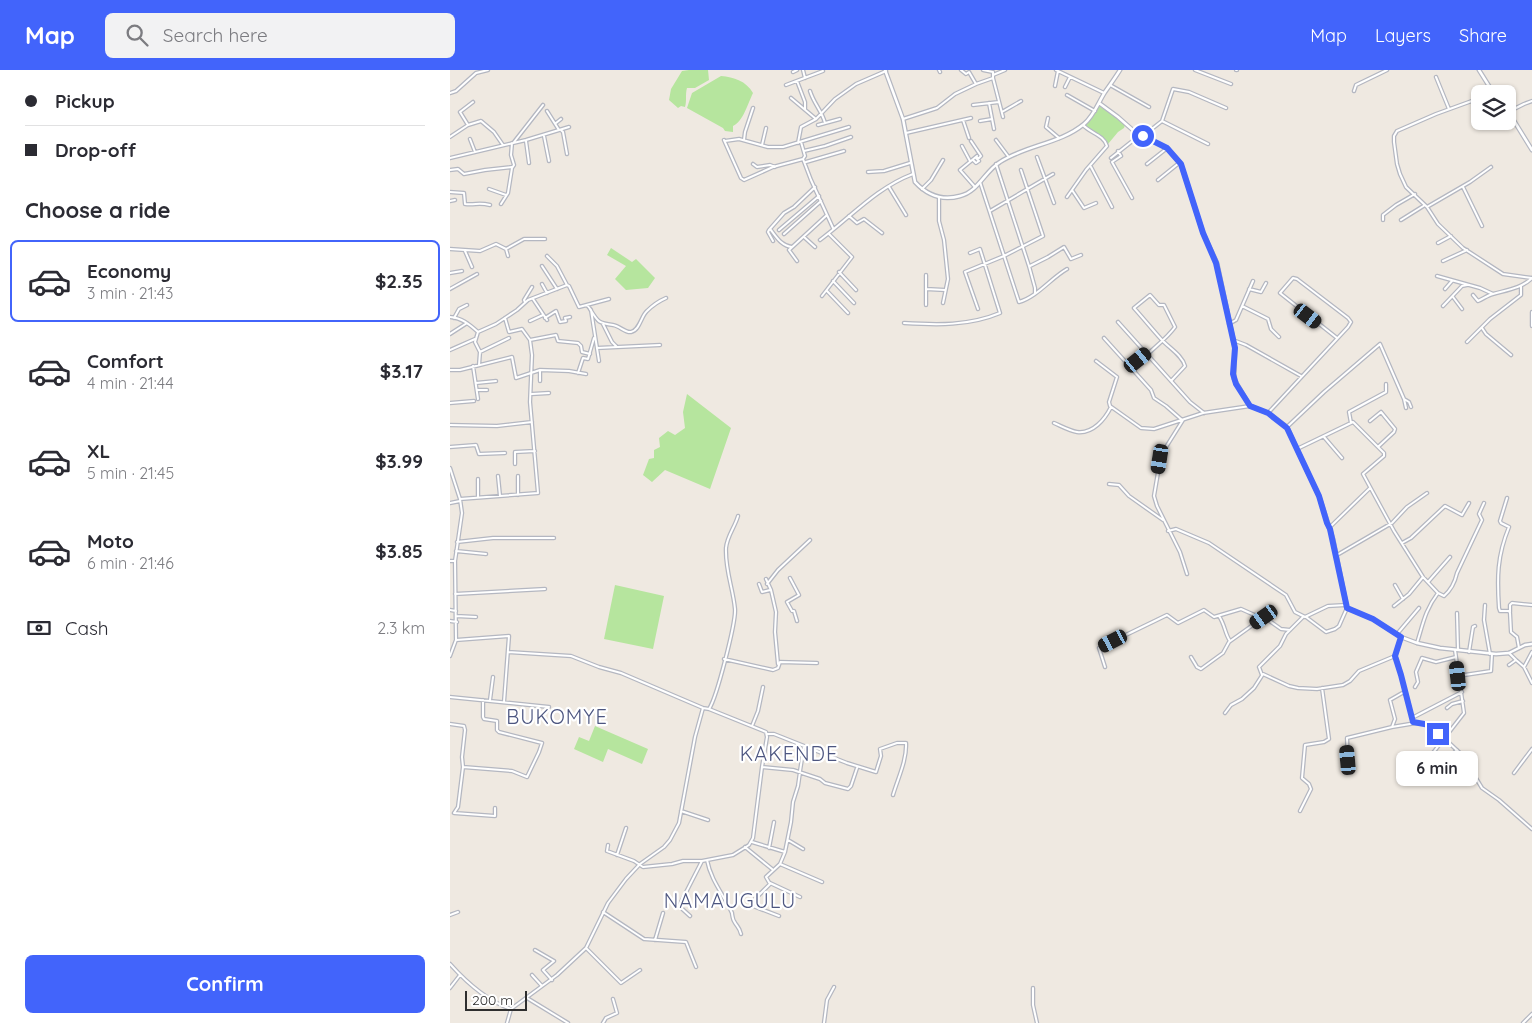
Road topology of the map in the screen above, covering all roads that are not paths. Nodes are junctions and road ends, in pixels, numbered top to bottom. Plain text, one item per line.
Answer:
1 (488, 70) edge
2 (797, 70) edge
3 (803, 70) edge
4 (961, 70) edge
5 (983, 70) edge
6 (1005, 70) edge
7 (1057, 70) edge
8 (1120, 70) edge
9 (1195, 70) edge
10 (1387, 70) edge
11 (1479, 70) edge
12 (823, 71) edge
13 (885, 71) edge
14 (793, 72) dead end
15 (993, 74) edge
16 (1070, 77) junction
17 (1436, 77) dead end
18 (805, 78) junction
19 (797, 81) junction
20 (976, 84) junction
21 (1231, 84) dead end
22 (786, 85) dead end
23 (1110, 85) junction
24 (1487, 85) edge
25 (1055, 86) dead end
26 (1065, 87) dead end
27 (810, 91) dead end
28 (1354, 91) dead end
29 (450, 93) edge
30 (1105, 93) junction
31 (1066, 95) dead end
32 (791, 98) dead end
33 (1021, 101) dead end
34 (1471, 101) edge
35 (473, 102) dead end
36 (999, 102) junction
37 (1532, 102) edge
38 (1099, 103) junction
39 (989, 104) junction
40 (543, 105) dead end
41 (973, 105) dead end
42 (1149, 107) dead end
43 (753, 108) dead end
44 (1226, 108) dead end
45 (1516, 108) edge
46 (1449, 109) junction
47 (805, 110) junction
48 (547, 111) dead end
49 (1095, 111) junction
50 (1002, 112) junction
51 (821, 113) junction
52 (1003, 117) dead end
53 (971, 118) dead end
54 (1048, 118) dead end
55 (561, 119) dead end
56 (816, 119) junction
57 (840, 119) dead end
58 (903, 120) junction
59 (963, 120) junction
60 (992, 120) junction
61 (980, 121) dead end
62 (1162, 121) junction
63 (556, 123) junction
64 (825, 123) junction
65 (1516, 124) edge
66 (468, 125) junction
67 (1083, 125) junction
68 (818, 126) dead end
69 (569, 127) dead end
70 (849, 127) dead end
71 (766, 128) dead end
72 (994, 129) dead end
73 (560, 130) junction
74 (906, 133) junction
75 (544, 135) junction
76 (1141, 135) junction
77 (450, 137) edge
78 (852, 137) dead end
79 (1059, 138) junction
80 (470, 139) dead end
81 (526, 140) junction
82 (744, 140) junction
83 (996, 140) dead end
84 (801, 141) junction
85 (513, 143) junction
86 (798, 143) junction
87 (1208, 144) dead end
88 (503, 145) junction
89 (762, 145) junction
90 (1530, 145) edge
91 (962, 146) dead end
92 (1167, 148) junction
93 (1532, 150) edge
94 (804, 151) junction
95 (844, 151) dead end
96 (1118, 151) junction
97 (475, 152) junction
98 (567, 154) dead end
99 (1008, 157) junction
100 (1037, 157) dead end
101 (450, 158) edge
102 (1111, 158) dead end
103 (803, 159) junction
104 (943, 160) dead end
105 (549, 161) dead end
106 (971, 161) junction
107 (1179, 162) junction
108 (529, 163) dead end
109 (805, 163) junction
110 (910, 163) junction
111 (753, 164) dead end
112 (996, 164) junction
113 (1147, 164) dead end
114 (1090, 166) junction
115 (512, 167) junction
116 (775, 167) junction
117 (1490, 167) dead end
118 (450, 170) edge
119 (1021, 170) dead end
120 (868, 172) dead end
121 (913, 174) junction
122 (1053, 174) dead end
123 (1045, 178) junction
124 (1158, 180) dead end
125 (980, 182) junction
126 (889, 186) junction
127 (975, 186) junction
128 (815, 187) junction
129 (1463, 187) junction
130 (490, 189) dead end
131 (922, 189) junction
132 (1026, 189) junction
133 (1072, 190) junction
134 (450, 192) edge
135 (1415, 194) junction
136 (506, 195) junction
137 (819, 196) junction
138 (939, 197) junction
139 (1067, 197) dead end
140 (1132, 198) dead end
141 (455, 200) dead end
142 (1008, 200) junction
143 (450, 201) edge
144 (821, 201) junction
145 (1096, 202) dead end
146 (1054, 203) dead end
147 (501, 204) dead end
148 (490, 205) dead end
149 (1426, 206) junction
150 (1112, 207) dead end
151 (990, 211) junction
152 (827, 215) junction
153 (906, 215) dead end
154 (849, 216) junction
155 (1383, 220) dead end
156 (1401, 220) dead end
157 (1482, 226) dead end
158 (770, 228) junction
159 (834, 229) junction
160 (779, 230) dead end
161 (882, 233) dead end
162 (784, 234) dead end
163 (829, 234) junction
164 (1451, 236) junction
165 (804, 237) junction
166 (545, 239) dead end
167 (820, 240) dead end
168 (773, 241) dead end
169 (1438, 243) dead end
170 (1022, 246) junction
171 (792, 247) junction
172 (814, 247) dead end
173 (506, 249) junction
174 (450, 250) edge
175 (465, 250) junction
176 (1467, 250) junction
177 (970, 253) dead end
178 (1081, 255) dead end
179 (508, 256) dead end
180 (547, 256) dead end
181 (1004, 256) junction
182 (797, 260) dead end
183 (1443, 261) dead end
184 (985, 264) junction
185 (542, 266) dead end
186 (1029, 266) junction
187 (472, 267) dead end
188 (1067, 269) dead end
189 (462, 270) dead end
190 (839, 272) junction
191 (450, 273) edge
192 (476, 274) dead end
193 (926, 275) dead end
194 (1437, 276) dead end
195 (833, 280) junction
196 (1452, 280) junction
197 (1253, 281) dead end
198 (1266, 283) dead end
199 (542, 284) dead end
200 (566, 285) junction
201 (1462, 285) junction
202 (1520, 286) junction
203 (532, 288) dead end
204 (450, 289) edge
205 (557, 289) junction
206 (926, 289) junction
207 (1249, 289) junction
208 (1445, 289) dead end
209 (826, 290) junction
210 (856, 290) dead end
211 (945, 290) junction
212 (547, 293) junction
213 (1035, 293) junction
214 (1493, 294) junction
215 (1473, 295) dead end
216 (822, 296) dead end
217 (1453, 297) junction
218 (666, 298) dead end
219 (533, 299) junction
220 (609, 299) dead end
221 (526, 302) junction
222 (854, 302) dead end
223 (943, 303) dead end
224 (587, 304) junction
225 (467, 305) dead end
226 (926, 305) dead end
227 (1242, 306) junction
228 (1443, 306) dead end
229 (590, 309) junction
230 (978, 309) dead end
231 (1462, 309) dead end
232 (848, 312) dead end
233 (1532, 312) edge
234 (545, 317) junction
235 (570, 317) dead end
236 (450, 318) edge
237 (454, 318) junction
238 (505, 318) junction
239 (530, 321) dead end
240 (1118, 322) dead end
241 (468, 323) junction
242 (904, 323) dead end
243 (603, 324) junction
244 (1230, 324) junction
245 (1532, 326) edge
246 (1482, 328) junction
247 (478, 332) junction
248 (450, 334) edge
249 (595, 337) junction
250 (1279, 337) dead end
251 (510, 338) dead end
252 (1104, 338) dead end
253 (1337, 338) junction
254 (475, 339) junction
255 (530, 340) junction
256 (1162, 340) junction
257 (1233, 340) junction
258 (1467, 342) dead end
259 (660, 345) dead end
260 (616, 347) junction
261 (597, 348) junction
262 (450, 350) edge
263 (480, 352) junction
264 (590, 354) junction
265 (1147, 354) junction
266 (1511, 355) dead end
267 (598, 361) dead end
268 (1096, 361) dead end
269 (479, 365) junction
270 (472, 366) junction
271 (1130, 367) junction
272 (450, 370) edge
273 (540, 370) junction
274 (531, 372) junction
275 (578, 372) junction
276 (586, 374) dead end
277 (1301, 376) junction
278 (496, 381) dead end
279 (540, 381) dead end
280 (1171, 381) junction
281 (475, 383) junction
282 (1386, 384) dead end
283 (476, 390) junction
284 (487, 390) dead end
285 (550, 393) dead end
286 (532, 394) junction
287 (1404, 399) junction
288 (478, 400) dead end
289 (474, 401) dead end
290 (450, 403) edge
291 (1250, 406) junction
292 (1112, 407) junction
293 (1411, 407) dead end
294 (1406, 408) dead end
295 (1204, 413) junction
296 (1268, 413) junction
297 (1182, 420) junction
298 (1370, 421) dead end
299 (532, 422) junction
300 (1054, 423) dead end
301 (1351, 423) junction
302 (450, 425) edge
303 (1287, 428) junction
304 (1324, 436) junction
305 (1379, 446) junction
306 (450, 447) edge
307 (1298, 449) junction
308 (535, 451) junction
309 (505, 453) dead end
310 (1342, 458) dead end
311 (515, 464) dead end
312 (450, 468) edge
313 (498, 476) dead end
314 (518, 476) dead end
315 (451, 477) edge
316 (478, 479) dead end
317 (1109, 484) dead end
318 (1370, 488) junction
319 (1427, 493) dead end
320 (518, 495) junction
321 (500, 496) junction
322 (478, 498) junction
323 (1507, 498) dead end
324 (460, 500) junction
325 (450, 503) edge
326 (1469, 503) dead end
327 (1484, 503) dead end
328 (738, 516) dead end
329 (1163, 520) junction
330 (1390, 524) junction
331 (1330, 528) junction
332 (1168, 531) junction
333 (554, 538) dead end
334 (810, 540) dead end
335 (457, 542) junction
336 (1402, 543) junction
337 (456, 551) junction
338 (486, 554) dead end
339 (1337, 555) junction
340 (1450, 557) dead end
341 (450, 561) edge
342 (455, 561) junction
343 (1187, 574) dead end
344 (1423, 576) junction
345 (790, 578) dead end
346 (766, 579) dead end
347 (1428, 582) junction
348 (758, 584) dead end
349 (768, 584) junction
350 (1394, 585) dead end
351 (545, 589) dead end
352 (770, 590) junction
353 (1438, 593) junction
354 (455, 594) junction
355 (1403, 599) junction
356 (1485, 605) dead end
357 (1532, 605) edge
358 (1394, 606) dead end
359 (1347, 607) junction
360 (1419, 608) dead end
361 (450, 610) edge
362 (456, 611) junction
363 (1510, 612) junction
364 (1457, 613) dead end
365 (456, 616) junction
366 (1219, 616) junction
367 (1304, 616) junction
368 (476, 617) dead end
369 (1264, 617) junction
370 (450, 621) edge
371 (796, 621) dead end
372 (456, 622) junction
373 (1475, 626) dead end
374 (1290, 630) junction
375 (1397, 634) junction
376 (1401, 637) junction
377 (456, 640) junction
378 (1230, 641) junction
379 (1417, 643) junction
380 (1532, 644) edge
381 (1519, 648) junction
382 (1457, 650) junction
383 (508, 652) junction
384 (1469, 652) junction
385 (1532, 652) edge
386 (1509, 653) junction
387 (1491, 654) junction
388 (450, 656) edge
389 (1395, 656) junction
390 (1191, 657) dead end
391 (1456, 657) junction
392 (724, 659) junction
393 (1516, 660) junction
394 (817, 663) dead end
395 (1510, 665) dead end
396 (778, 666) junction
397 (1105, 667) dead end
398 (1524, 668) junction
399 (1262, 675) junction
400 (1458, 676) junction
401 (493, 677) dead end
402 (1531, 679) edge
403 (1532, 683) edge
404 (763, 687) dead end
405 (1415, 687) dead end
406 (1322, 688) junction
407 (1404, 692) junction
408 (1462, 692) junction
409 (450, 697) edge
410 (483, 700) junction
411 (490, 700) junction
412 (1464, 701) junction
413 (504, 702) junction
414 (549, 707) dead end
415 (703, 708) junction
416 (1447, 708) dead end
417 (709, 709) junction
418 (1225, 713) dead end
419 (1412, 718) junction
420 (1416, 723) junction
421 (450, 724) edge
422 (752, 726) junction
423 (1392, 727) junction
424 (767, 734) junction
425 (1444, 739) junction
426 (804, 746) junction
427 (1532, 749) edge
428 (1458, 750) junction
429 (1348, 760) dead end
430 (1422, 766) dead end
431 (462, 767) junction
432 (762, 767) junction
433 (858, 767) junction
434 (1440, 769) dead end
435 (800, 772) junction
436 (1514, 773) dead end
437 (893, 795) dead end
438 (495, 808) dead end
439 (681, 811) junction
440 (1300, 811) dead end
441 (450, 813) edge
442 (454, 813) junction
443 (708, 820) dead end
444 (774, 822) dead end
445 (626, 828) dead end
446 (1532, 829) edge
447 (788, 840) junction
448 (752, 842) junction
449 (608, 845) dead end
450 (745, 848) junction
451 (769, 848) junction
452 (803, 849) dead end
453 (785, 852) junction
454 (617, 855) junction
455 (707, 860) junction
456 (702, 861) junction
457 (640, 864) junction
458 (780, 864) junction
459 (773, 870) junction
460 (822, 882) dead end
461 (770, 883) junction
462 (800, 897) dead end
463 (458, 912) dead end
464 (603, 912) junction
465 (663, 913) dead end
466 (450, 915) edge
467 (690, 916) dead end
468 (779, 916) dead end
469 (741, 934) dead end
470 (655, 940) junction
471 (586, 948) junction
472 (535, 950) dead end
473 (450, 964) edge
474 (696, 967) dead end
475 (640, 970) dead end
476 (460, 975) junction
477 (532, 975) dead end
478 (552, 980) junction
479 (542, 986) junction
480 (834, 987) dead end
481 (450, 988) edge
482 (1033, 988) dead end
483 (527, 998) junction
484 (613, 999) dead end
485 (511, 1009) junction
486 (1532, 1014) edge
487 (507, 1023) edge
488 (568, 1023) edge
489 (603, 1023) edge
490 (824, 1023) edge
491 (1037, 1023) edge
492 (1523, 1023) edge

1 - 29 street
2 - 14 street
3 - 18 street
4 - 20 street
5 - 15 street
6 - 15 street
7 - 16 street
7 - 25 street
8 - 23 street
9 - 21 street
10 - 28 street
11 - 24 street
12 - 18 street
13 - 51 street
13 - 58 street
15 - 20 street
15 - 36 street
16 - 26 street
16 - 30 street
17 - 46 street
18 - 19 street
19 - 22 street
19 - 47 street
20 - 58 street
23 - 30 street
23 - 42 street
27 - 51 street
30 - 38 street
31 - 49 street
32 - 47 street
33 - 50 street
34 - 46 street
35 - 66 street
36 - 39 street
36 - 50 street
37 - 45 street
38 - 49 street
38 - 76 street
39 - 41 street
39 - 60 street
40 - 85 street
43 - 82 street
44 - 62 street
46 - 135 street
47 - 56 street
48 - 63 street
49 - 67 street
50 - 52 street
51 - 56 street
51 - 64 street
53 - 59 street
54 - 79 street
55 - 63 street
56 - 86 street
57 - 64 street
58 - 74 street
59 - 74 street
59 - 106 street
60 - 61 street
60 - 72 street
62 - 76 street
62 - 87 street
63 - 73 street
64 - 68 street
65 - 90 street
66 - 77 street
66 - 88 street
67 - 79 street
67 - 114 street
69 - 73 street
70 - 84 street
71 - 89 street
73 - 75 street
73 - 98 street
74 - 110 street
75 - 81 street
75 - 105 street
76 - 92 street
76 - 96 street
78 - 94 street
79 - 99 street
80 - 97 street
81 - 85 street
81 - 108 street
82 - 89 street
82 - 116 street
83 - 99 street
84 - 86 street
84 - 94 street
85 - 88 street
85 - 115 street
86 - 89 street
88 - 97 street
90 - 93 street
91 - 106 street
92 - 107 street
92 - 113 street
94 - 103 street
95 - 109 street
96 - 102 street
96 - 140 street
97 - 101 street
99 - 112 street
100 - 123 street
103 - 109 street
103 - 116 street
104 - 131 street
106 - 127 street
107 - 124 street
107 - 244 street
109 - 128 street
110 - 120 street
110 - 121 street
111 - 116 street
112 - 125 street
112 - 142 street
114 - 133 street
114 - 150 street
115 - 118 street
115 - 136 street
117 - 129 street
119 - 132 street
121 - 126 street
121 - 131 street
122 - 123 street
123 - 132 street
123 - 146 street
125 - 127 street
125 - 151 street
126 - 153 street
126 - 154 street
127 - 138 street
128 - 137 street
128 - 158 street
129 - 149 street
129 - 157 street
130 - 136 street
131 - 138 street
132 - 142 street
132 - 170 street
133 - 139 street
133 - 145 street
134 - 148 street
135 - 149 street
135 - 155 street
136 - 147 street
137 - 144 street
137 - 160 street
138 - 211 street
141 - 143 street
142 - 151 street
142 - 170 street
144 - 152 street
144 - 162 street
149 - 156 street
149 - 164 street
151 - 181 street
152 - 159 street
152 - 165 street
154 - 159 street
154 - 161 street
158 - 168 street
158 - 171 street
159 - 163 street
163 - 167 street
163 - 190 street
164 - 169 street
164 - 176 street
165 - 171 street
165 - 172 street
166 - 173 street
170 - 181 street
170 - 186 street
171 - 182 street
173 - 175 street
173 - 179 street
174 - 175 street
175 - 187 street
176 - 183 street
176 - 202 street
177 - 184 street
178 - 186 street
180 - 200 street
181 - 184 street
181 - 213 street
184 - 230 street
184 - 242 street
185 - 205 street
186 - 213 street
188 - 213 street
189 - 191 street
190 - 195 street
190 - 210 street
192 - 204 street
193 - 206 street
194 - 196 street
195 - 209 street
195 - 222 street
196 - 201 street
196 - 208 street
197 - 207 street
198 - 207 street
199 - 212 street
200 - 205 street
200 - 224 street
201 - 214 street
201 - 217 street
202 - 214 street
202 - 246 street
203 - 221 street
205 - 212 street
206 - 211 street
206 - 226 street
207 - 227 street
209 - 216 street
209 - 232 street
211 - 223 street
212 - 219 street
214 - 215 street
217 - 228 street
217 - 231 street
218 - 243 street
219 - 221 street
219 - 234 street
220 - 224 street
221 - 238 street
224 - 229 street
225 - 237 street
227 - 244 street
227 - 250 street
229 - 243 street
229 - 249 street
233 - 245 street
234 - 235 street
234 - 239 street
236 - 237 street
237 - 241 street
238 - 247 street
238 - 255 street
240 - 265 street
241 - 247 street
241 - 248 street
243 - 260 street
244 - 257 street
246 - 258 street
246 - 266 street
247 - 254 street
249 - 261 street
249 - 264 street
251 - 263 street
252 - 271 street
253 - 253 street
253 - 277 street
254 - 262 street
254 - 263 street
255 - 264 street
255 - 274 street
256 - 256 street
256 - 265 street
256 - 280 street
257 - 277 street
257 - 291 street
259 - 260 street
260 - 261 street
261 - 267 street
263 - 269 street
264 - 275 street
265 - 271 street
265 - 280 street
268 - 292 street
269 - 270 street
269 - 274 street
270 - 272 street
270 - 281 street
271 - 297 street
273 - 274 street
273 - 275 street
273 - 279 street
274 - 286 street
275 - 276 street
277 - 296 street
278 - 281 street
280 - 295 street
281 - 283 street
282 - 301 street
283 - 284 street
283 - 288 street
285 - 286 street
286 - 299 street
287 - 293 street
287 - 294 street
287 - 303 street
289 - 290 street
291 - 295 street
291 - 296 street
292 - 297 street
292 - 300 street
295 - 297 street
296 - 303 street
297 - 329 street
298 - 305 street
299 - 302 street
299 - 308 street
301 - 304 street
301 - 305 street
303 - 307 street
304 - 307 street
304 - 310 street
305 - 318 street
306 - 309 street
307 - 331 street
308 - 311 street
308 - 320 street
312 - 315 street
313 - 321 street
314 - 320 street
315 - 324 street
316 - 322 street
317 - 329 street
318 - 330 street
318 - 331 street
319 - 330 street
320 - 321 street
321 - 322 street
322 - 324 street
323 - 363 street
324 - 325 street
324 - 335 street
326 - 336 street
327 - 353 street
328 - 392 street
329 - 332 street
330 - 336 street
330 - 339 street
331 - 339 street
332 - 343 street
332 - 367 street
333 - 335 street
334 - 349 street
335 - 337 street
336 - 344 street
337 - 338 street
337 - 342 street
339 - 359 street
340 - 347 street
341 - 342 street
342 - 354 street
344 - 347 street
344 - 355 street
345 - 371 street
346 - 349 street
347 - 353 street
348 - 352 street
349 - 352 street
350 - 355 street
351 - 354 street
352 - 396 street
353 - 379 street
354 - 362 street
355 - 358 street
356 - 387 street
357 - 363 street
359 - 367 street
359 - 367 street
359 - 375 street
360 - 375 street
361 - 362 street
362 - 365 street
363 - 381 street
364 - 382 street
365 - 368 street
365 - 372 street
366 - 369 street
366 - 378 street
366 - 397 street
367 - 374 street
369 - 374 street
369 - 378 street
370 - 372 street
372 - 377 street
373 - 384 street
374 - 399 street
375 - 376 street
376 - 379 street
376 - 389 street
377 - 383 street
377 - 388 street
378 - 390 street
379 - 382 street
380 - 381 street
381 - 386 street
382 - 384 street
382 - 391 street
383 - 413 street
383 - 415 street
384 - 387 street
385 - 398 street
386 - 387 street
386 - 393 street
387 - 400 street
389 - 406 street
389 - 407 street
391 - 400 street
391 - 405 street
392 - 396 street
392 - 417 street
393 - 395 street
393 - 398 street
394 - 396 street
398 - 402 street
399 - 406 street
399 - 418 street
400 - 408 street
401 - 411 street
402 - 403 street
404 - 422 street
406 - 440 street
407 - 419 street
407 - 423 street
408 - 412 street
408 - 419 street
409 - 410 street
410 - 411 street
410 - 431 street
411 - 413 street
412 - 416 street
412 - 425 street
413 - 414 street
415 - 417 street
415 - 439 street
417 - 422 street
419 - 420 street
420 - 423 street
420 - 425 street
421 - 431 street
422 - 424 street
423 - 429 street
424 - 426 street
424 - 432 street
425 - 428 street
425 - 430 street
426 - 433 street
426 - 435 street
427 - 436 street
428 - 434 street
428 - 446 street
431 - 442 street
432 - 435 street
432 - 448 street
433 - 435 street
433 - 437 street
435 - 447 street
438 - 442 street
439 - 443 street
439 - 457 street
441 - 442 street
444 - 451 street
445 - 454 street
447 - 452 street
447 - 453 street
448 - 450 street
448 - 451 street
449 - 454 street
450 - 455 street
450 - 459 street
451 - 453 street
453 - 458 street
454 - 457 street
455 - 456 street
455 - 469 street
456 - 457 street
456 - 467 street
457 - 464 street
458 - 459 street
458 - 460 street
459 - 461 street
461 - 462 street
461 - 468 street
463 - 466 street
464 - 470 street
464 - 471 street
465 - 470 street
470 - 474 street
471 - 475 street
471 - 478 street
472 - 478 street
473 - 476 street
476 - 481 street
476 - 485 street
477 - 479 street
478 - 479 street
479 - 483 street
480 - 490 street
482 - 491 street
483 - 485 street
483 - 488 street
484 - 489 street
485 - 487 street
486 - 492 street

